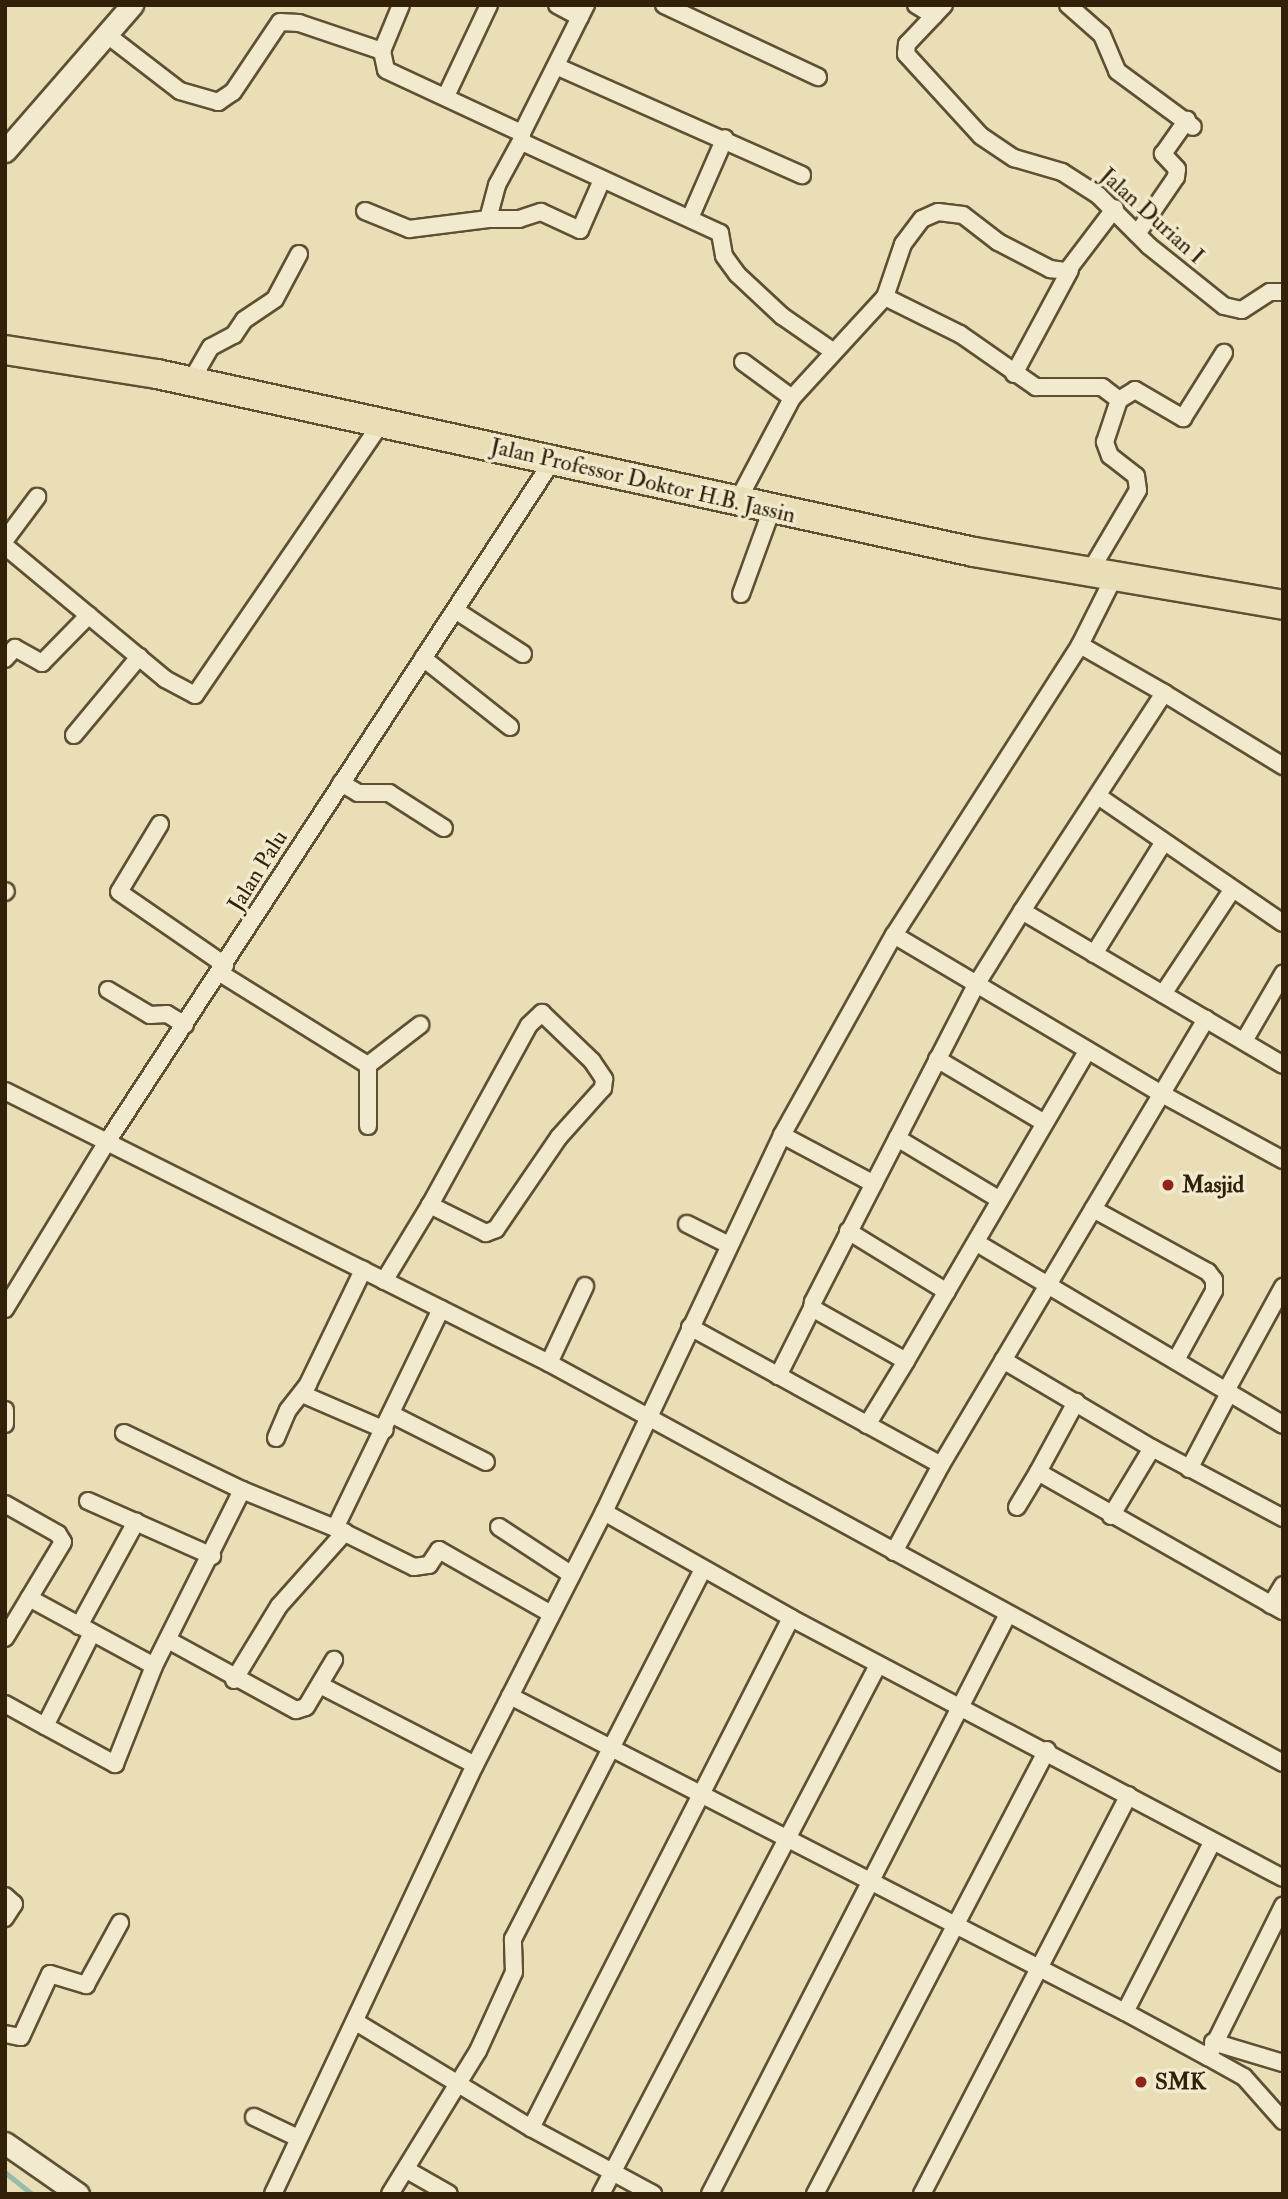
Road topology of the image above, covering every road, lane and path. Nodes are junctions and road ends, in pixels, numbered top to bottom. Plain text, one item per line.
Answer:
1 (131, 5) edge
2 (401, 5) edge
3 (488, 5) edge
4 (557, 5) edge
5 (664, 5) edge
6 (916, 5) edge
7 (1068, 5) edge
8 (939, 10) edge
9 (583, 11) edge
10 (106, 34) junction
11 (382, 51) junction
12 (558, 67) junction
13 (818, 77) dead end
14 (446, 96) junction
15 (522, 136) junction
16 (725, 138) junction
17 (5, 151) edge
18 (802, 175) dead end
19 (602, 180) junction
20 (1115, 208) junction
21 (365, 211) dead end
22 (691, 218) junction
23 (488, 219) junction
24 (1136, 234) junction
25 (299, 254) dead end
26 (1070, 270) junction
27 (1283, 292) edge
28 (885, 297) junction
29 (5, 350) edge
30 (834, 352) junction
31 (1224, 353) dead end
32 (743, 362) dead end
33 (1014, 374) junction
34 (191, 382) junction
35 (792, 398) junction
36 (1119, 400) junction
37 (382, 423) junction
38 (552, 460) junction
39 (37, 497) dead end
40 (737, 502) junction
41 (772, 509) junction
42 (5, 540) edge
43 (5, 546) edge
44 (1101, 576) junction
45 (741, 594) dead end
46 (1283, 605) edge
47 (454, 610) junction
48 (89, 615) junction
49 (1080, 645) junction
50 (523, 654) dead end
51 (139, 657) junction
52 (423, 658) junction
53 (5, 659) edge
54 (1164, 693) junction
55 (510, 726) dead end
56 (74, 735) dead end
57 (1283, 766) edge
58 (341, 783) junction
59 (1098, 796) junction
60 (160, 824) dead end
61 (444, 828) dead end
62 (1163, 843) junction
63 (1233, 890) junction
64 (1022, 911) junction
65 (1283, 923) edge
66 (894, 935) junction
67 (1094, 954) junction
68 (223, 969) junction
69 (1283, 974) edge
70 (976, 985) junction
71 (108, 990) dead end
72 (1163, 994) junction
73 (1206, 1019) junction
74 (185, 1025) junction
75 (420, 1025) dead end
76 (1244, 1041) junction
77 (1088, 1050) junction
78 (937, 1059) junction
79 (368, 1065) junction
80 (1283, 1065) edge
81 (5, 1091) edge
82 (1162, 1094) junction
83 (1043, 1122) junction
84 (368, 1126) dead end
85 (782, 1135) junction
86 (897, 1138) junction
87 (107, 1142) junction
88 (1283, 1160) edge
89 (874, 1184) junction
90 (999, 1200) junction
91 (430, 1205) junction
92 (1093, 1209) junction
93 (687, 1224) dead end
94 (848, 1231) junction
95 (977, 1243) junction
96 (727, 1244) junction
97 (363, 1270) junction
98 (384, 1281) junction
99 (585, 1286) dead end
100 (1046, 1286) junction
101 (1283, 1287) edge
102 (947, 1292) junction
103 (812, 1308) junction
104 (5, 1309) edge
105 (441, 1309) junction
106 (690, 1327) junction
107 (1003, 1360) junction
108 (1176, 1360) junction
109 (906, 1361) junction
110 (549, 1363) junction
111 (778, 1376) junction
112 (1228, 1392) junction
113 (302, 1394) junction
114 (1076, 1402) junction
115 (5, 1410) edge
116 (393, 1415) junction
117 (649, 1416) junction
118 (5, 1424) edge
119 (867, 1425) junction
120 (1283, 1425) edge
121 (385, 1430) junction
122 (124, 1433) dead end
123 (276, 1438) dead end
124 (1152, 1448) junction
125 (486, 1462) dead end
126 (941, 1465) junction
127 (1189, 1468) junction
128 (1038, 1472) junction
129 (242, 1490) junction
130 (88, 1501) dead end
131 (5, 1504) edge
132 (1017, 1507) dead end
133 (604, 1512) junction
134 (1111, 1516) junction
135 (1283, 1518) edge
136 (136, 1522) junction
137 (499, 1527) dead end
138 (340, 1530) junction
139 (894, 1552) junction
140 (212, 1556) junction
141 (703, 1570) junction
142 (572, 1575) junction
143 (1283, 1585) edge
144 (29, 1598) junction
145 (1277, 1608) edge
146 (551, 1614) junction
147 (1008, 1614) junction
148 (791, 1618) junction
149 (85, 1629) junction
150 (5, 1638) edge
151 (168, 1640) junction
152 (334, 1660) dead end
153 (878, 1665) junction
154 (154, 1666) junction
155 (234, 1680) junction
156 (320, 1685) junction
157 (510, 1696) junction
158 (5, 1704) edge
159 (961, 1706) junction
160 (45, 1726) junction
161 (610, 1745) junction
162 (1047, 1750) junction
163 (1283, 1763) edge
164 (475, 1765) junction
165 (703, 1793) junction
166 (1129, 1795) junction
167 (788, 1838) junction
168 (1212, 1843) junction
169 (1283, 1878) edge
170 (870, 1880) junction
171 (5, 1896) edge
172 (1283, 1906) edge
173 (5, 1918) edge
174 (120, 1923) dead end
175 (955, 1923) junction
176 (1038, 1969) junction
177 (1125, 2012) junction
178 (356, 2022) junction
179 (5, 2034) edge
180 (1211, 2049) junction
181 (1283, 2063) edge
182 (459, 2084) junction
183 (254, 2117) dead end
184 (1283, 2122) edge
185 (531, 2128) junction
186 (298, 2138) junction
187 (5, 2143) edge
188 (407, 2170) junction
189 (611, 2174) junction
190 (78, 2194) edge
191 (273, 2194) edge
192 (390, 2194) edge
193 (449, 2194) edge
194 (601, 2194) edge
195 (653, 2194) edge
196 (710, 2194) edge
197 (815, 2194) edge
198 (922, 2194) edge

1 - 10 street
2 - 11 street
3 - 14 street
4 - 9 street
5 - 13 street
6 - 8 street
7 - 24 street
8 - 20 street, Jalan Durian I
9 - 12 street
10 - 11 street
10 - 17 street
11 - 14 street
12 - 15 street
12 - 16 street
14 - 15 street
15 - 19 street
15 - 23 street
16 - 18 street
16 - 22 street
19 - 22 street
19 - 23 street
20 - 24 street, Jalan Durian I
20 - 26 street
21 - 23 street
22 - 30 street
24 - 27 street, Jalan Durian I
25 - 34 street
26 - 28 street
26 - 33 street
28 - 30 street
28 - 33 street
29 - 34 highway, Jalan Professor Doktor H.B. Jassin
30 - 35 street
31 - 36 street
32 - 35 street
33 - 36 street
34 - 37 highway, Jalan Professor Doktor H.B. Jassin
35 - 40 street
36 - 44 street
37 - 38 highway, Jalan Professor Doktor H.B. Jassin
37 - 51 street
38 - 40 highway, Jalan Professor Doktor H.B. Jassin
38 - 47 street, Jalan Palu
39 - 42 street
40 - 41 highway, Jalan Professor Doktor H.B. Jassin
41 - 44 highway, Jalan Professor Doktor H.B. Jassin
41 - 45 street
43 - 48 street
44 - 46 highway, Jalan Professor Doktor H.B. Jassin
44 - 49 street
47 - 50 street
47 - 52 street, Jalan Palu
48 - 51 street
48 - 53 street
49 - 54 street
49 - 66 street
51 - 56 street
52 - 55 street
52 - 58 street, Jalan Palu
54 - 57 street
54 - 59 street
58 - 61 street
58 - 68 street, Jalan Palu
59 - 62 street
59 - 64 street
60 - 68 street
62 - 63 street
62 - 67 street
63 - 65 street
63 - 72 street
64 - 67 street
64 - 70 street
66 - 70 street
66 - 85 street
67 - 72 street
68 - 74 street, Jalan Palu
68 - 79 street
69 - 76 street
70 - 77 street
70 - 78 street
71 - 74 street
72 - 73 street
73 - 76 street
73 - 82 street
74 - 87 street, Jalan Palu
75 - 79 street
76 - 80 street
77 - 82 street
77 - 83 street
78 - 83 street
78 - 86 street
79 - 84 street
81 - 87 street
82 - 88 street
82 - 92 street
83 - 90 street
85 - 89 street
85 - 96 street
86 - 89 street
86 - 90 street
87 - 97 street
87 - 104 street, Jalan Palu
89 - 94 street
90 - 95 street
91 - 91 street
91 - 98 street
92 - 100 street
92 - 108 street
93 - 96 street
94 - 102 street
94 - 103 street
95 - 100 street
95 - 102 street
96 - 106 street
97 - 98 street
97 - 113 street
98 - 105 street
99 - 110 street
100 - 107 street
100 - 108 street
101 - 112 street
102 - 109 street
103 - 109 street
103 - 111 street
105 - 110 street
105 - 116 street
106 - 111 street
106 - 117 street
107 - 114 street
107 - 126 street
108 - 112 street
109 - 119 street
110 - 117 street
111 - 119 street
112 - 120 street
112 - 127 street
113 - 121 street
113 - 123 street
114 - 124 street
114 - 128 street
115 - 118 street
116 - 121 street
116 - 125 street
117 - 133 street
117 - 139 street
119 - 126 street
121 - 138 street
122 - 129 street
124 - 127 street
124 - 134 street
126 - 139 street
127 - 135 street
128 - 132 street
128 - 134 street
129 - 138 street
129 - 140 street
130 - 136 street
131 - 144 street
133 - 141 street
133 - 142 street
134 - 145 street
136 - 140 street
136 - 149 street
137 - 142 street
138 - 146 street
138 - 155 street
139 - 147 street
140 - 151 street
141 - 148 street
141 - 161 street
142 - 146 street
143 - 145 street
144 - 149 street
144 - 150 street
146 - 157 street
147 - 159 street
147 - 163 street
148 - 153 street
148 - 165 street
149 - 154 street
149 - 160 street
151 - 154 street
151 - 155 street
152 - 156 street
153 - 159 street
153 - 167 street
154 - 160 street
155 - 156 street
156 - 164 street
157 - 161 street
157 - 164 street
158 - 160 street
159 - 162 street
159 - 170 street
161 - 165 street
161 - 182 street
162 - 166 street
162 - 175 street
164 - 178 street
165 - 167 street
165 - 185 street
166 - 168 street
166 - 176 street
167 - 170 street
167 - 189 street
168 - 169 street
168 - 177 street
170 - 175 street
170 - 196 street
171 - 173 street
172 - 180 street
174 - 179 street
175 - 176 street
175 - 197 street
176 - 177 street
176 - 198 street
177 - 180 street
178 - 182 street
178 - 186 street
180 - 181 street
180 - 184 street
182 - 185 street
182 - 188 street
183 - 186 street
185 - 189 street
186 - 191 street
187 - 190 street
188 - 192 street
188 - 193 street
189 - 194 street
189 - 195 street

